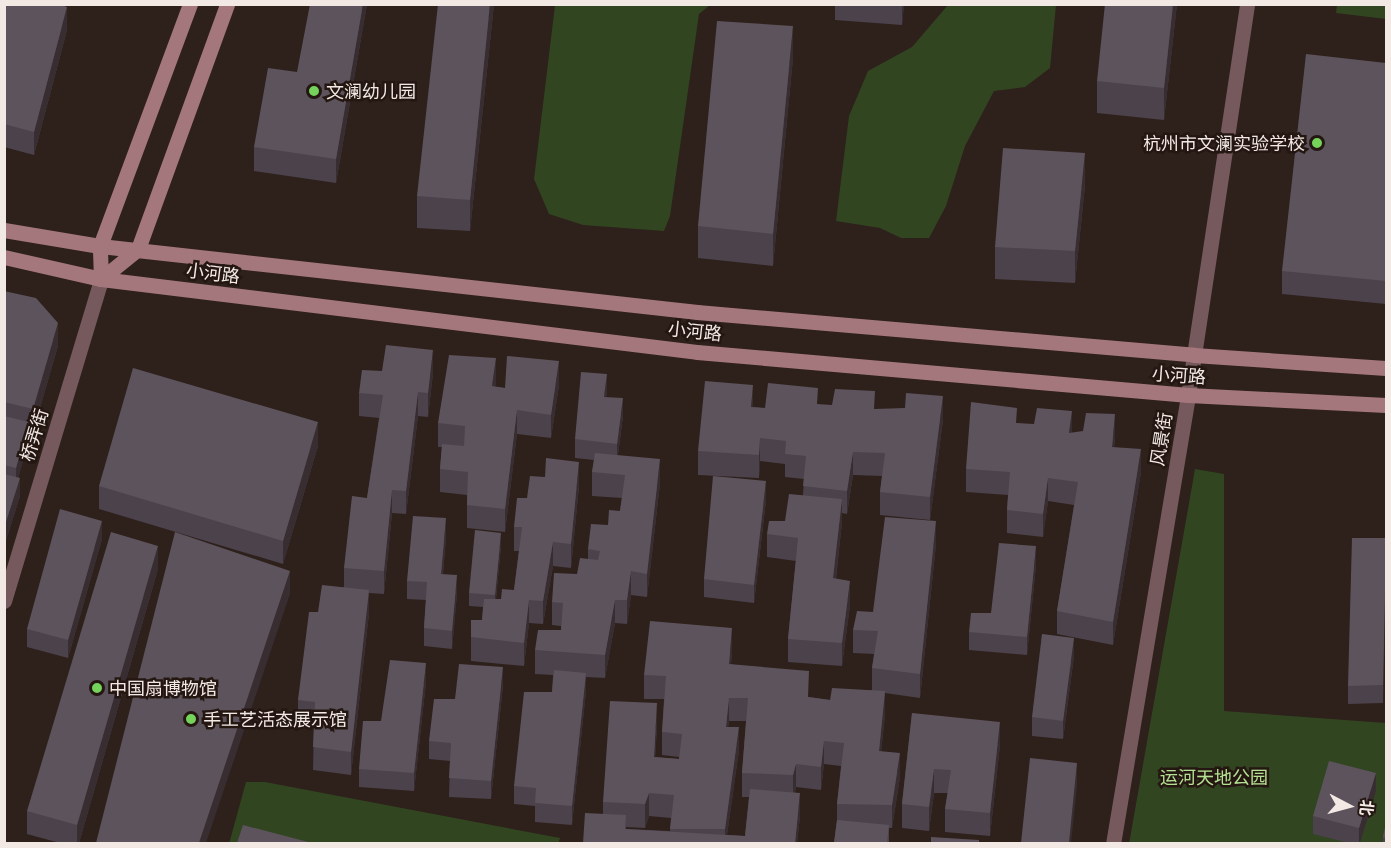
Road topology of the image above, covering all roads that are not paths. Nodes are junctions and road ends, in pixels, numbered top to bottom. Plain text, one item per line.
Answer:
1 (190, 4) edge
2 (227, 4) edge
3 (1247, 4) edge
4 (4, 230) edge
5 (100, 246) junction
6 (138, 249) junction
7 (4, 257) edge
8 (101, 279) junction
9 (1194, 355) junction
10 (1386, 368) edge
11 (1188, 396) junction
12 (1386, 405) edge
13 (4, 601) edge
14 (1113, 843) edge

1 - 5 main road, 桥弄街
2 - 6 main road
3 - 9 street, 风景街
4 - 5 main road, 小河路
5 - 6 main road, 小河路
5 - 8 main road, 桥弄街
6 - 8 main road
6 - 9 main road, 小河路
7 - 8 main road, 小河路
8 - 11 main road, 小河路
8 - 13 street, 桥弄街
9 - 10 main road, 小河路
9 - 11 street, 风景街
11 - 12 main road, 小河路
11 - 14 street, 风景街

